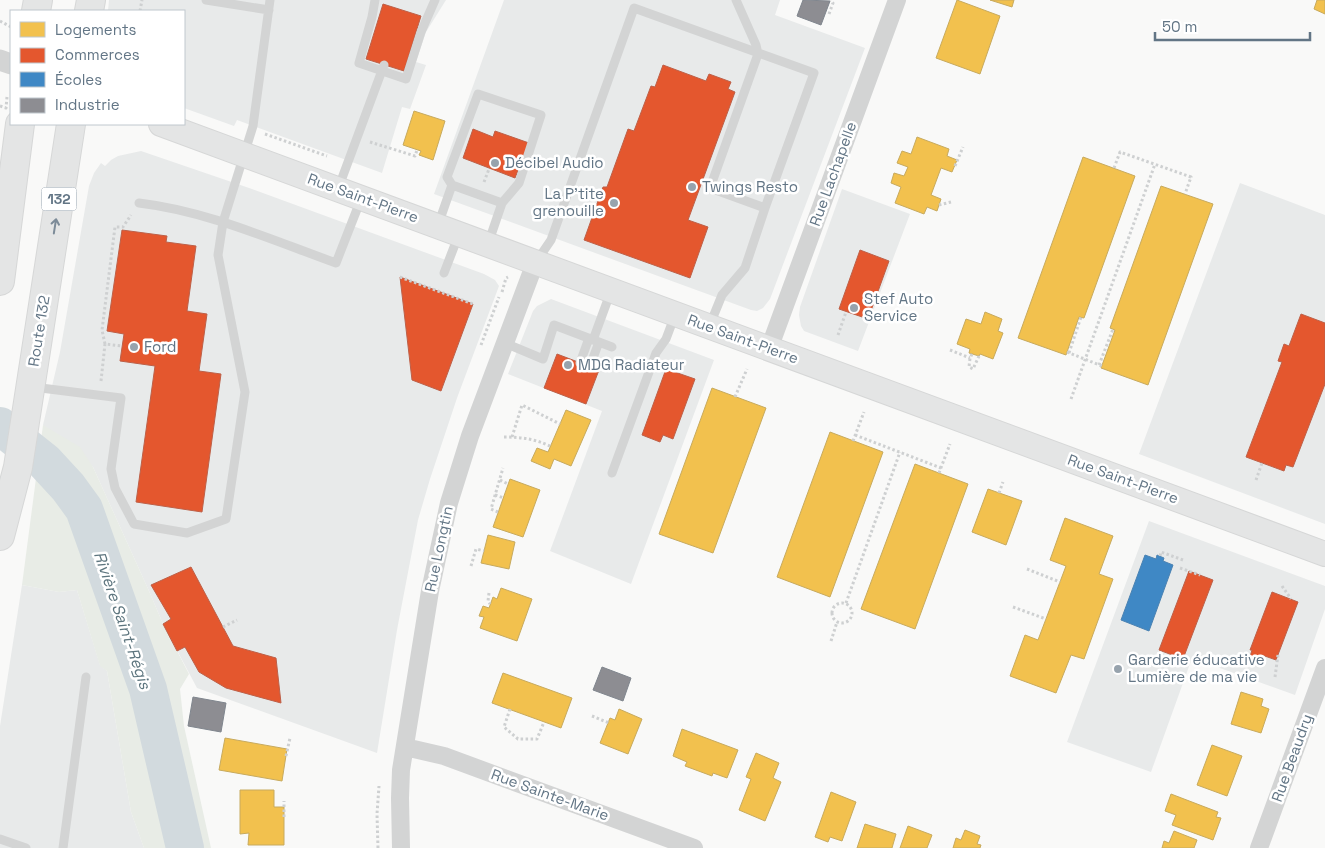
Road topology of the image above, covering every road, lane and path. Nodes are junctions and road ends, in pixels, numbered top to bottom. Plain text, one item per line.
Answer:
1 (206, 0) edge
2 (270, 0) edge
3 (375, 0) edge
4 (436, 0) edge
5 (736, 0) edge
6 (831, 0) edge
7 (897, 0) edge
8 (269, 10) junction
9 (829, 14) dead end
10 (758, 54) junction
11 (383, 68) junction
12 (20, 125) edge
13 (72, 125) edge
14 (164, 125) edge
15 (252, 129) junction
16 (356, 138) junction
17 (0, 146) edge
18 (963, 147) dead end
19 (417, 150) dead end
20 (243, 154) junction
21 (327, 156) dead end
22 (1155, 164) junction
23 (955, 166) dead end
24 (1114, 168) dead end
25 (14, 171) junction
26 (452, 185) junction
27 (338, 189) junction
28 (1184, 194) dead end
29 (362, 198) junction
30 (502, 202) junction
31 (951, 202) dead end
32 (139, 203) dead end
33 (939, 204) dead end
34 (765, 208) junction
35 (223, 222) junction
36 (123, 227) dead end
37 (448, 230) junction
38 (488, 245) junction
39 (535, 263) junction
40 (444, 273) dead end
41 (400, 277) dead end
42 (0, 281) edge
43 (611, 290) junction
44 (473, 304) dead end
45 (846, 312) dead end
46 (675, 314) junction
47 (1081, 317) dead end
48 (709, 327) junction
49 (1112, 329) dead end
50 (838, 336) dead end
51 (594, 340) junction
52 (505, 343) junction
53 (106, 344) junction
54 (122, 346) dead end
55 (612, 347) dead end
56 (769, 349) junction
57 (950, 350) dead end
58 (972, 354) dead end
59 (979, 356) dead end
60 (970, 358) junction
61 (1084, 359) junction
62 (580, 363) dead end
63 (590, 366) dead end
64 (747, 369) dead end
65 (30, 386) junction
66 (99, 395) junction
67 (735, 397) dead end
68 (1071, 399) dead end
69 (864, 412) dead end
70 (560, 424) dead end
71 (855, 435) junction
72 (504, 437) dead end
73 (512, 437) junction
74 (853, 441) dead end
75 (950, 444) dead end
76 (550, 446) dead end
77 (900, 452) junction
78 (1262, 463) dead end
79 (503, 468) dead end
80 (941, 468) junction
81 (612, 473) dead end
82 (939, 473) dead end
83 (500, 480) junction
84 (1256, 480) dead end
85 (1003, 482) dead end
86 (508, 484) dead end
87 (999, 493) dead end
88 (495, 495) junction
89 (504, 498) dead end
90 (498, 512) dead end
91 (0, 536) edge
92 (484, 551) dead end
93 (1325, 554) edge
94 (1160, 556) dead end
95 (1183, 560) dead end
96 (471, 566) dead end
97 (1180, 568) dead end
98 (1027, 569) dead end
99 (1200, 575) dead end
100 (1060, 582) dead end
101 (1282, 586) dead end
102 (490, 593) dead end
103 (1291, 599) dead end
104 (846, 603) junction
105 (490, 604) dead end
106 (1013, 607) dead end
107 (1046, 619) dead end
108 (236, 620) dead end
109 (837, 622) junction
110 (223, 627) dead end
111 (831, 641) dead end
112 (1278, 655) dead end
113 (1325, 668) edge
114 (86, 677) dead end
115 (1276, 677) dead end
116 (510, 709) dead end
117 (592, 716) dead end
118 (544, 722) dead end
119 (609, 723) dead end
120 (290, 738) dead end
121 (405, 747) junction
122 (286, 756) dead end
123 (284, 801) dead end
124 (284, 816) dead end
125 (0, 839) edge
126 (26, 848) edge
127 (64, 848) edge
128 (401, 848) edge
129 (694, 848) edge
130 (1259, 848) edge

1 - 8 lane
2 - 8 lane
3 - 11 lane
4 - 11 lane
5 - 10 lane
6 - 9 path
7 - 56 street, Rue Lachapelle
8 - 15 lane
10 - 34 lane
10 - 34 lane
10 - 39 lane
11 - 16 lane
12 - 25 highway
65 -> 13 highway, Route 132 / 132
14 - 20 main road, Rue Saint-Pierre
15 - 20 lane
15 - 21 path
16 - 19 path
16 - 27 lane
17 - 25 highway
18 - 23 path
20 - 27 main road, Rue Saint-Pierre
20 - 35 lane
22 - 24 path
22 - 28 path
22 - 61 path
25 - 42 highway
26 - 30 lane
26 - 30 lane
26 - 37 lane
27 - 29 main road, Rue Saint-Pierre
29 - 35 lane
29 - 37 main road, Rue Saint-Pierre
30 - 38 lane
31 - 33 path
32 - 35 lane
34 - 48 lane
35 - 66 lane
36 - 53 path
37 - 38 main road, Rue Saint-Pierre
37 - 40 lane
38 - 39 main road, Rue Saint-Pierre
39 - 43 main road, Rue Saint-Pierre
39 - 52 street, Rue Longtin
41 - 44 path
43 - 46 main road, Rue Saint-Pierre
43 - 51 lane
45 - 50 path
46 - 48 main road, Rue Saint-Pierre
46 - 81 lane
47 - 61 path
48 - 56 main road, Rue Saint-Pierre
49 - 61 path
51 - 52 lane
51 - 55 lane
51 - 62 lane
51 - 63 lane
52 - 121 street, Rue Longtin
53 - 54 path
53 - 66 path
56 - 93 main road, Rue Saint-Pierre
57 - 60 path
58 - 60 path
59 - 60 path
61 - 68 path
64 - 67 path
65 - 66 lane
65 - 91 highway, Route 132 / 132
69 - 71 path
70 - 73 path
71 - 74 path
71 - 77 path
72 - 73 path
73 - 76 path
75 - 80 path
77 - 80 path
77 - 104 path
78 - 84 path
79 - 83 path
80 - 82 path
83 - 86 path
83 - 88 path
85 - 87 path
88 - 89 path
88 - 90 path
92 - 96 path
94 - 95 path
97 - 99 path
98 - 100 path
101 - 103 path
102 - 105 path
104 - 109 path
104 - 109 path
106 - 107 path
108 - 110 path
109 - 111 path
112 - 115 path
113 - 130 street, Rue Beaudry
114 - 127 lane
116 - 118 path
117 - 119 path
120 - 122 path
121 - 128 street, Rue Longtin
121 - 129 street, Rue Sainte-Marie
123 - 124 path
125 - 126 lane

